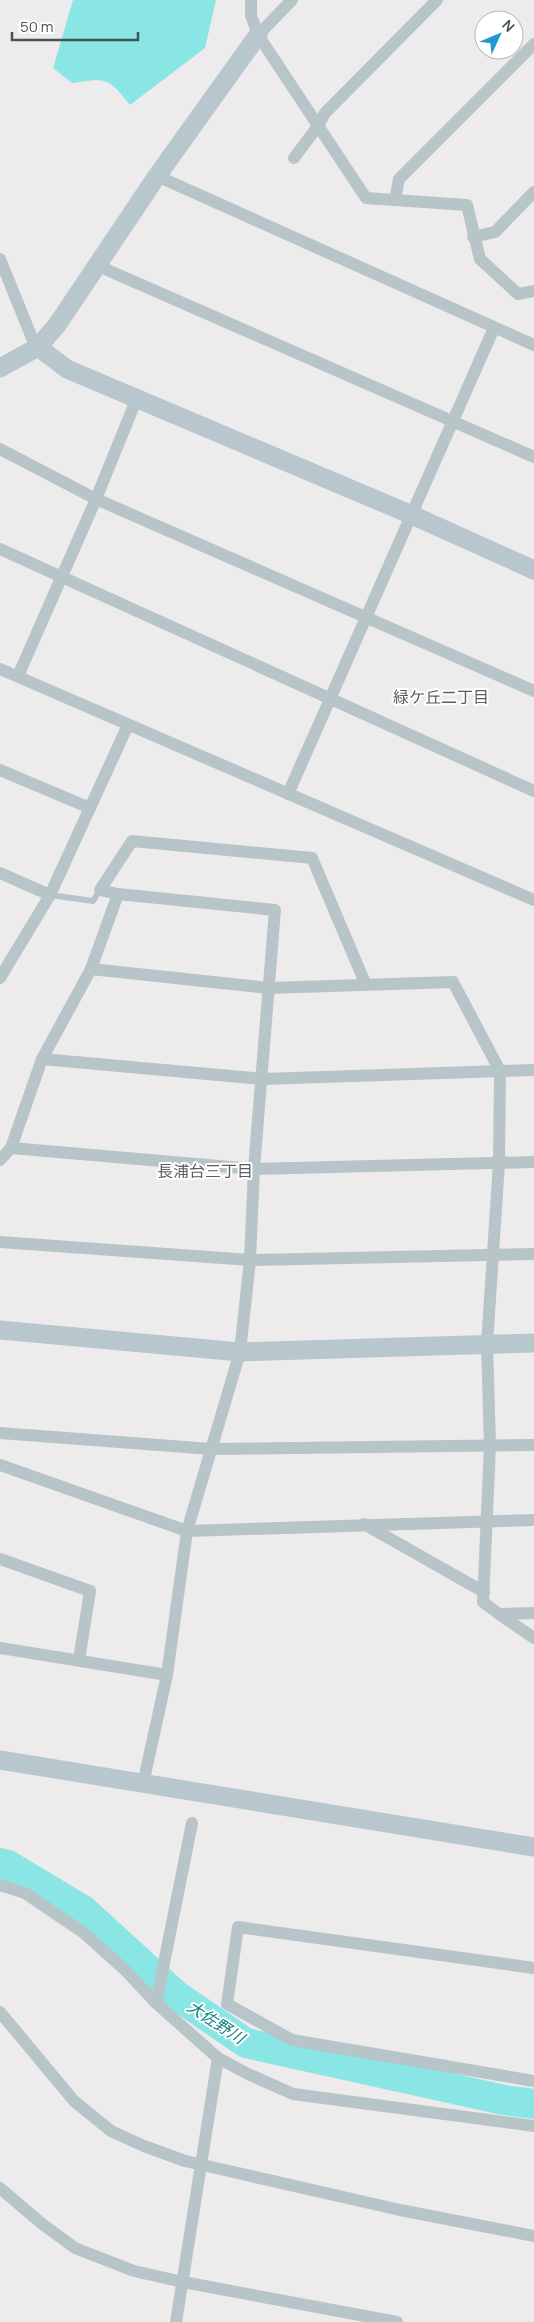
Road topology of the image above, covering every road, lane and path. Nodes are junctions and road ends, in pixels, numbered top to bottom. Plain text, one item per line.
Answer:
1 (251, 0) edge
2 (292, 0) edge
3 (437, 0) edge
4 (258, 35) junction
5 (534, 44) edge
6 (318, 126) junction
7 (294, 158) dead end
8 (157, 176) junction
9 (534, 192) edge
10 (395, 200) junction
11 (473, 237) junction
12 (0, 259) edge
13 (96, 265) junction
14 (3, 275) edge
15 (534, 291) edge
16 (494, 328) junction
17 (534, 345) edge
18 (38, 347) junction
19 (0, 368) edge
20 (137, 398) junction
21 (453, 422) junction
22 (0, 449) edge
23 (534, 457) edge
24 (96, 499) junction
25 (412, 515) junction
26 (0, 549) edge
27 (534, 570) edge
28 (61, 577) junction
29 (366, 617) junction
30 (0, 668) edge
31 (18, 676) junction
32 (534, 691) edge
33 (330, 699) junction
34 (128, 724) junction
35 (0, 770) edge
36 (534, 791) edge
37 (288, 794) junction
38 (90, 808) junction
39 (0, 873) edge
40 (100, 890) junction
41 (118, 894) junction
42 (50, 895) junction
43 (534, 900) edge
44 (92, 969) junction
45 (2, 972) edge
46 (366, 985) junction
47 (269, 988) junction
48 (42, 1059) junction
49 (534, 1070) edge
50 (500, 1071) junction
51 (263, 1079) junction
52 (11, 1148) junction
53 (0, 1160) edge
54 (534, 1162) edge
55 (499, 1163) junction
56 (254, 1170) junction
57 (0, 1242) edge
58 (534, 1254) edge
59 (492, 1256) junction
60 (250, 1260) junction
61 (0, 1330) edge
62 (534, 1343) edge
63 (487, 1344) junction
64 (240, 1352) junction
65 (0, 1433) edge
66 (534, 1444) edge
67 (490, 1446) junction
68 (211, 1449) junction
69 (0, 1465) edge
70 (486, 1520) junction
71 (534, 1520) edge
72 (364, 1524) junction
73 (187, 1531) junction
74 (0, 1559) edge
75 (484, 1592) junction
76 (534, 1613) edge
77 (499, 1614) junction
78 (534, 1638) edge
79 (0, 1648) edge
80 (79, 1660) junction
81 (167, 1675) junction
82 (0, 1760) edge
83 (143, 1784) junction
84 (192, 1823) dead end
85 (534, 1847) edge
86 (0, 1885) edge
87 (534, 1968) edge
88 (156, 2003) junction
89 (0, 2013) edge
90 (218, 2058) junction
91 (534, 2082) edge
92 (534, 2126) edge
93 (202, 2165) junction
94 (0, 2188) edge
95 (534, 2236) edge
96 (183, 2282) junction
97 (176, 2322) edge
98 (397, 2322) edge

1 - 4 street
2 - 4 street
3 - 6 street
4 - 6 street
4 - 8 street
5 - 10 street
6 - 7 street
6 - 10 street
8 - 13 street
8 - 16 street
9 - 11 street
10 - 11 street
11 - 15 street
12 - 14 street
13 - 18 street
13 - 21 street
14 - 18 street
16 - 17 street
16 - 21 street
18 - 19 street
18 - 20 street
20 - 24 street
20 - 25 street
21 - 23 street
21 - 25 street
22 - 24 street
24 - 28 street
24 - 29 street
25 - 27 street
25 - 29 street
26 - 28 street
28 - 31 street
28 - 33 street
29 - 32 street
29 - 33 street
30 - 31 street
31 - 34 street
33 - 36 street
33 - 37 street
34 - 37 street
34 - 38 street
35 - 38 street
37 - 43 street
38 - 42 street
39 - 42 street
40 - 41 street
40 - 42 lane
40 - 46 street
41 - 44 street
41 - 47 street
42 - 45 street
44 - 47 street
44 - 48 street
46 - 47 street
46 - 50 street
47 - 51 street
48 - 51 street
48 - 52 street
49 - 50 street
50 - 51 street
50 - 55 street
51 - 56 street
52 - 53 street
52 - 56 street
54 - 55 street
55 - 56 street
55 - 59 street
56 - 60 street
57 - 60 street
58 - 59 street
59 - 60 street
59 - 63 street
60 - 64 street
61 - 64 street
62 - 63 street
63 - 64 street
63 - 67 street
64 - 68 street
65 - 68 street
66 - 67 street
67 - 68 street
67 - 70 street
68 - 73 street
69 - 73 street
70 - 71 street
70 - 72 street
70 - 75 street
72 - 73 street
72 - 75 street
73 - 81 street
74 - 80 street
75 - 77 street
76 - 77 street
77 - 78 street
79 - 80 street
80 - 81 street
81 - 83 street
82 - 83 street
83 - 85 street
84 - 88 street
86 - 88 street
87 - 91 street
88 - 90 street
89 - 93 street
90 - 92 street
90 - 93 street
93 - 95 street
93 - 96 street
94 - 96 street
96 - 97 street
96 - 98 street

